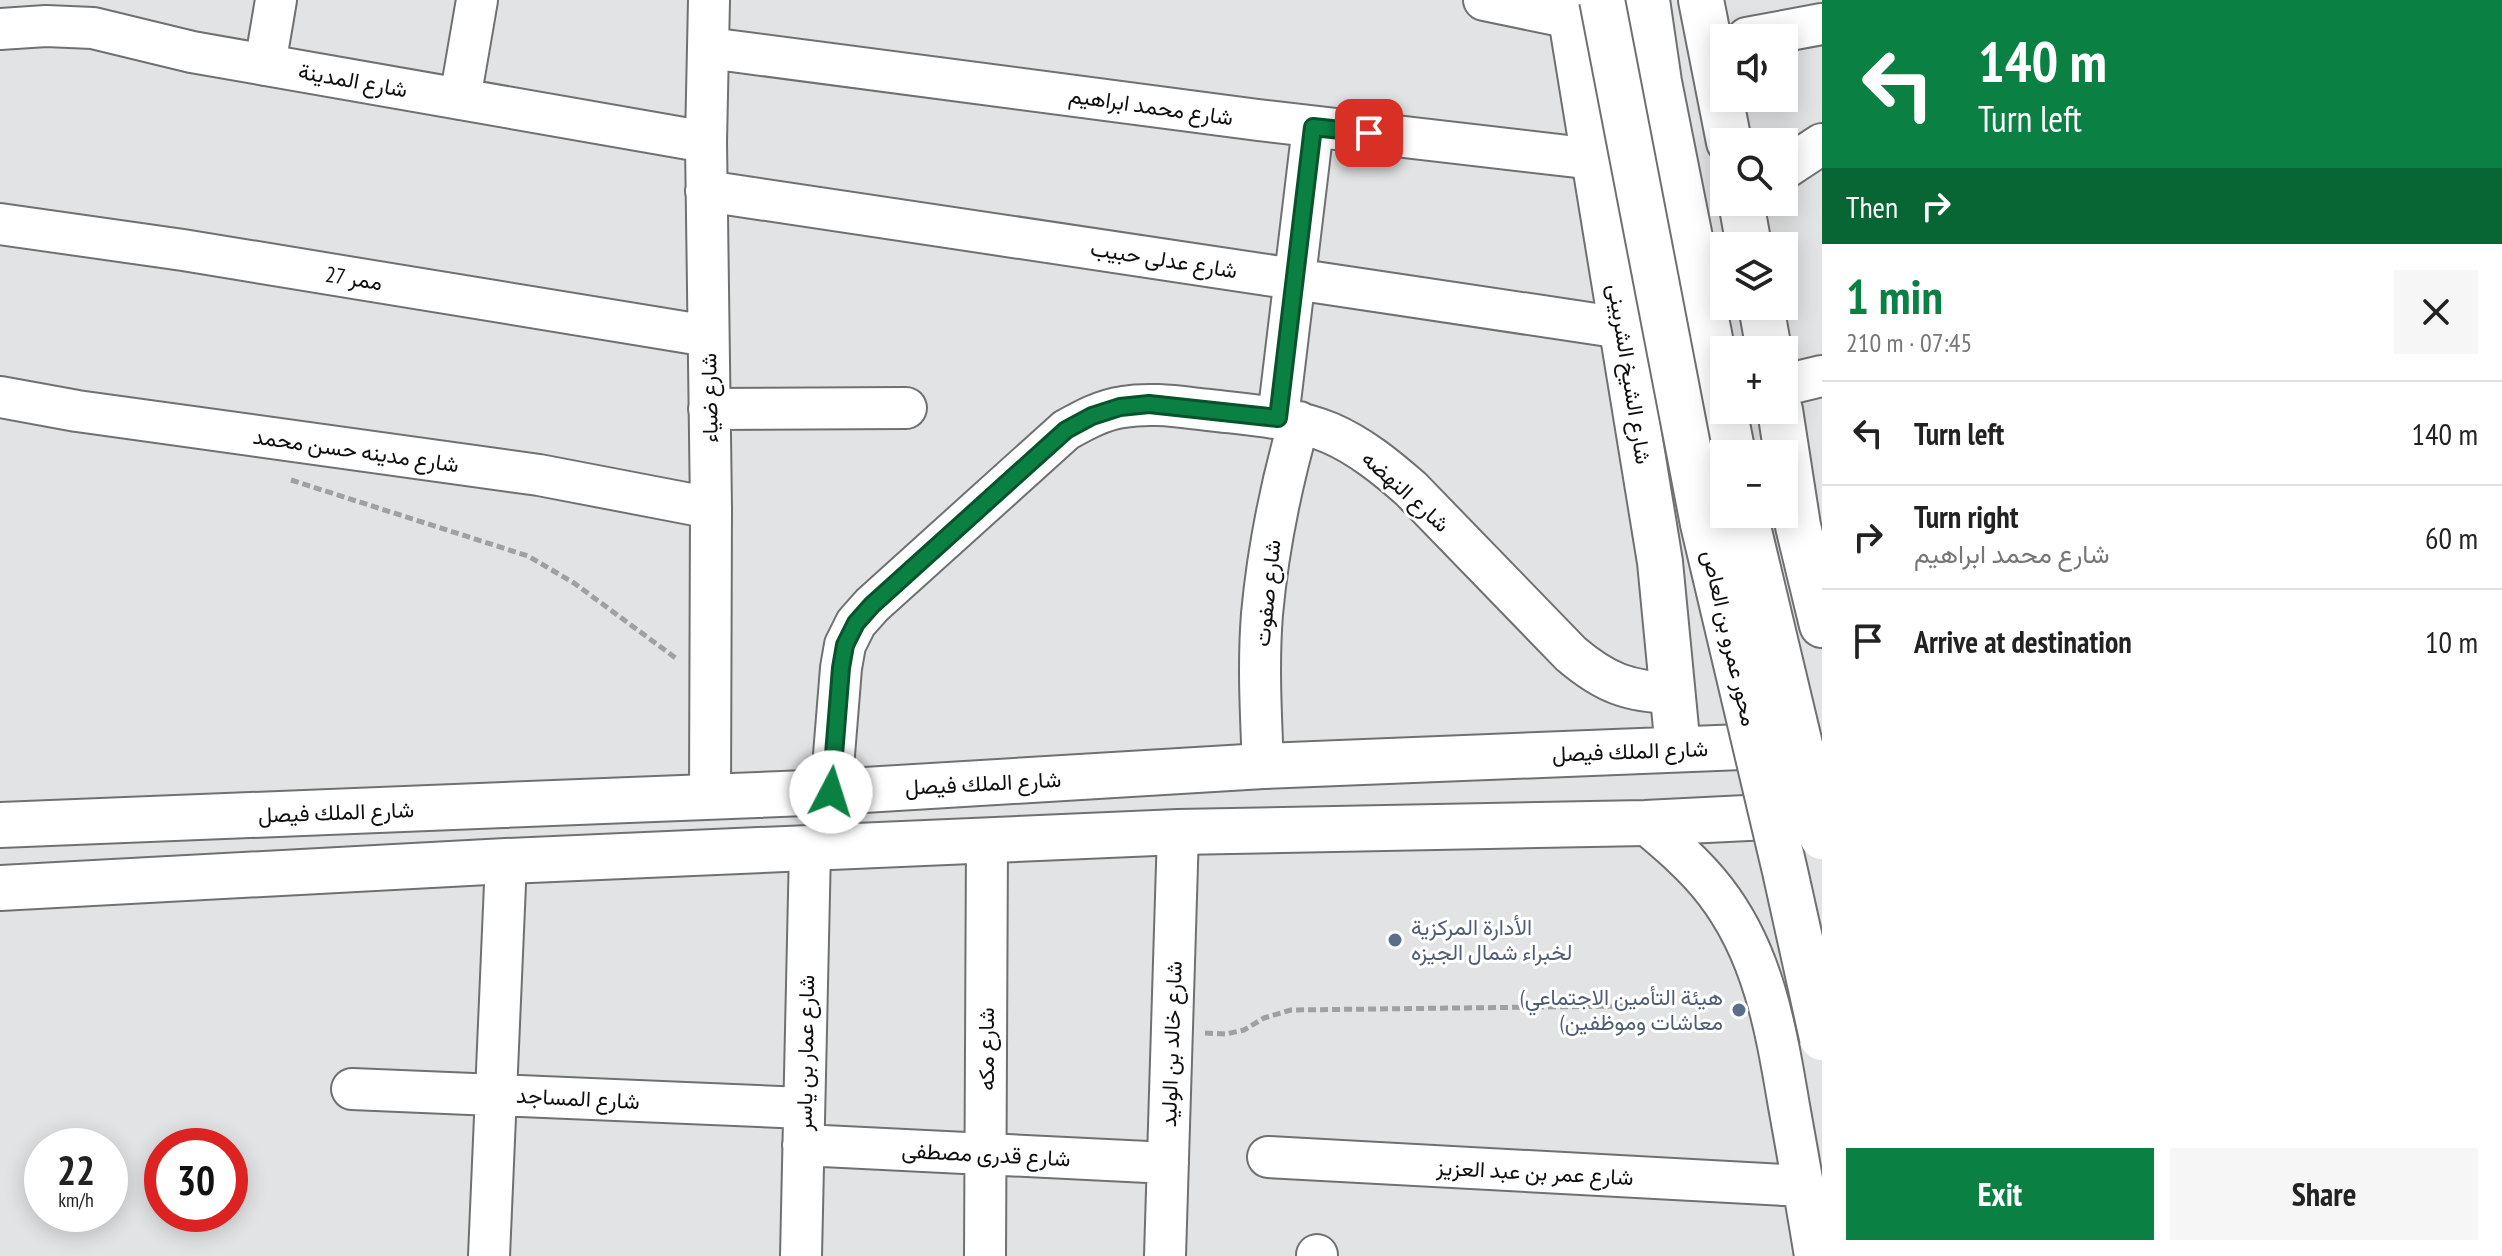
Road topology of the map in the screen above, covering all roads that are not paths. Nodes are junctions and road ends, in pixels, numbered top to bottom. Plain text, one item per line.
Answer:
1 (276, 0) edge
2 (477, 0) edge
3 (709, 0) edge
4 (1484, 0) edge
5 (1647, 0) edge
6 (1701, 0) edge
7 (1580, 6) edge
8 (69, 13) edge
9 (1716, 24) edge
10 (1822, 24) edge
11 (0, 29) edge
12 (1798, 29) edge
13 (709, 48) junction
14 (265, 65) junction
15 (460, 99) junction
16 (1313, 127) junction
17 (706, 142) junction
18 (1822, 144) edge
19 (1594, 159) junction
20 (1798, 160) edge
21 (706, 191) junction
22 (0, 224) edge
23 (1295, 279) junction
24 (1622, 328) junction
25 (708, 336) junction
26 (1822, 376) edge
27 (1798, 382) edge
28 (0, 397) edge
29 (906, 408) dead end
30 (709, 409) junction
31 (1288, 420) junction
32 (1730, 440) edge
33 (711, 508) junction
34 (1798, 526) edge
35 (1748, 528) edge
36 (1798, 528) edge
37 (1660, 562) junction
38 (1822, 625) edge
39 (1674, 693) junction
40 (1822, 744) edge
41 (1678, 749) junction
42 (1263, 766) junction
43 (831, 792) junction
44 (710, 797) junction
45 (1822, 814) edge
46 (1645, 823) junction
47 (0, 825) edge
48 (1178, 832) junction
49 (1822, 837) edge
50 (987, 841) junction
51 (810, 849) junction
52 (506, 861) junction
53 (0, 888) edge
54 (1822, 1019) edge
55 (1775, 1025) junction
56 (1822, 1038) edge
57 (352, 1089) dead end
58 (496, 1095) junction
59 (804, 1127) junction
60 (987, 1154) junction
61 (1268, 1157) dead end
62 (1168, 1163) junction
63 (1803, 1186) junction
64 (489, 1256) edge
65 (801, 1256) edge
66 (985, 1256) edge
67 (1165, 1256) edge
68 (1815, 1256) edge

1 - 14 street
2 - 15 street
3 - 13 street, شارع ضياء
4 - 7 street
5 - 32 main road
6 - 9 main road
7 - 19 main road, شارع الشيخ الشربينى
7 - 56 main road, محور عمرو بن العاص, bridge
8 - 11 street, شارع المدينة
8 - 14 street, شارع المدينة
10 - 12 street
13 - 16 street, شارع محمد ابراهيم
13 - 17 street, شارع ضياء
14 - 15 street, شارع المدينة
15 - 17 street, شارع المدينة
16 - 19 street, شارع محمد ابراهيم
16 - 23 street, شارع صفوت
17 - 21 street, شارع ضياء
18 - 20 street
19 - 24 main road, شارع الشيخ الشربينى
21 - 23 street, شارع عدلى حبيب
21 - 25 street, شارع ضياء
22 - 25 street, ممر 27
23 - 24 street, شارع عدلى حبيب
23 - 31 street, شارع صفوت
24 - 37 main road, شارع الشيخ الشربينى
25 - 30 street, شارع ضياء
26 - 27 street
28 - 33 street, شارع مدينه حسن محمد
29 - 30 street
30 - 33 street, شارع ضياء
31 - 39 street, شارع النهضه
31 - 42 street, شارع صفوت
31 - 43 street, شارع النهضه
33 - 44 street, شارع ضياء
34 - 38 main road
35 - 49 main road, محور عمرو بن العاص, bridge
36 - 37 main road
37 - 39 main road, شارع الشيخ الشربينى
39 - 41 main road, شارع الشيخ الشربينى
40 - 41 main road, شارع الملك فيصل
41 - 42 main road, شارع الملك فيصل
42 - 43 main road, شارع الملك فيصل
43 - 44 main road, شارع الملك فيصل
44 - 47 main road, شارع الملك فيصل
45 - 46 main road
46 - 48 main road
46 - 55 street
48 - 50 main road
48 - 62 street, شارع خالد بن الوليد
50 - 51 main road
50 - 60 street, شارع مكه
51 - 52 main road
51 - 59 street, شارع عمار بن ياسر
52 - 53 main road
52 - 58 street
54 - 55 street
55 - 63 street
57 - 58 street, شارع المساجد
58 - 59 street, شارع المساجد
58 - 64 street
59 - 60 street, شارع قدرى مصطفى
59 - 65 street, شارع عمار بن ياسر
60 - 62 street, شارع قدرى مصطفى
60 - 66 street, شارع مكه
61 - 63 street, شارع عمر بن عبد العزيز
62 - 67 street, شارع خالد بن الوليد
63 - 68 street

